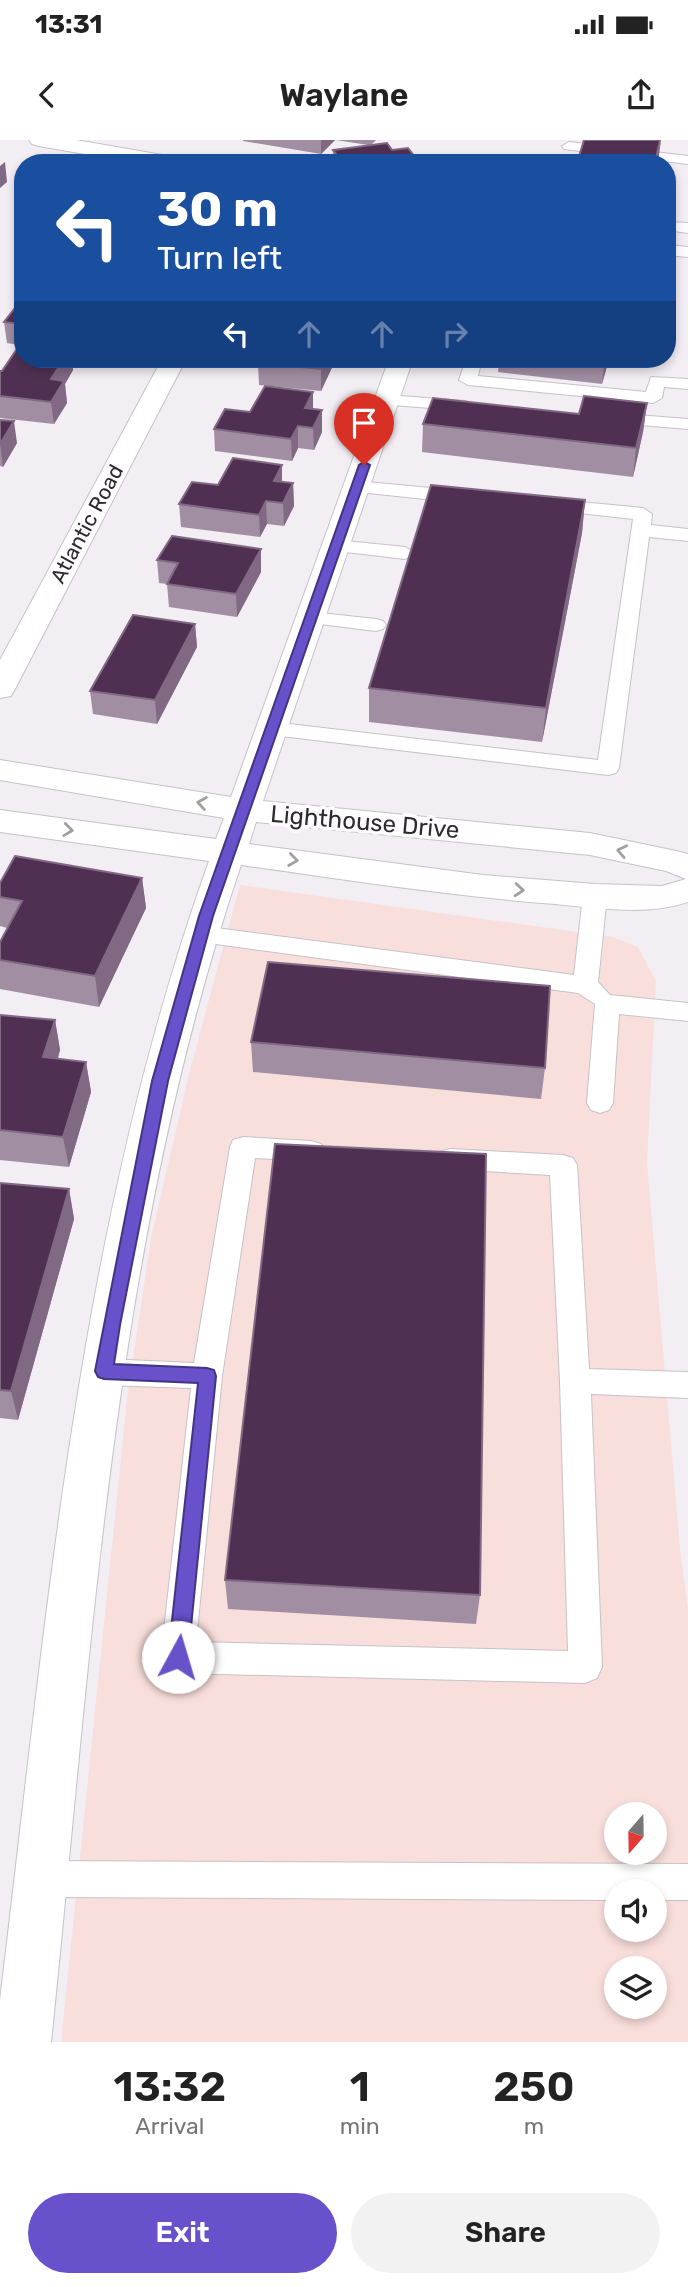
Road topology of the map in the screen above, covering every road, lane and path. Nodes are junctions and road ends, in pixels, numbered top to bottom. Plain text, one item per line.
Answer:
1 (39, 140) edge
2 (566, 148) edge
3 (121, 154) edge
4 (627, 154) edge
5 (169, 368) edge
6 (398, 368) edge
7 (471, 368) edge
8 (688, 384) edge
9 (387, 400) junction
10 (483, 407) edge
11 (592, 416) edge
12 (688, 424) edge
13 (356, 487) junction
14 (479, 499) edge
15 (534, 504) edge
16 (640, 530) junction
17 (688, 535) edge
18 (336, 546) junction
19 (405, 553) dead end
20 (311, 618) junction
21 (376, 625) dead end
22 (0, 689) edge
23 (272, 729) junction
24 (0, 770) edge
25 (243, 810) junction
26 (0, 821) edge
27 (229, 850) junction
28 (688, 868) edge
29 (688, 890) edge
30 (595, 896) junction
31 (201, 934) junction
32 (585, 985) junction
33 (607, 1004) junction
34 (688, 1012) edge
35 (600, 1103) dead end
36 (340, 1153) edge
37 (424, 1158) edge
38 (104, 1371) junction
39 (207, 1376) junction
40 (575, 1381) junction
41 (688, 1385) edge
42 (42, 1880) junction
43 (688, 1882) edge
44 (23, 2042) edge

1 - 3 street
2 - 4 lane
5 - 22 street, Atlantic Road
6 - 9 street
7 - 8 lane
9 - 10 lane
9 - 13 street
11 - 12 lane
13 - 14 lane
13 - 18 street
15 - 16 lane
16 - 17 lane
16 - 23 lane
18 - 19 lane
18 - 20 street
20 - 21 lane
20 - 23 street
23 - 25 street
25 -> 24 street, Lighthouse Drive
25 - 27 street
28 -> 25 street, Lighthouse Drive
26 -> 27 street, Lighthouse Drive
27 -> 30 street, Lighthouse Drive
27 - 31 street
29 - 30 street, Lighthouse Drive
30 - 32 lane
31 - 32 lane
31 - 38 street
32 - 33 lane
33 - 34 lane
33 - 35 lane
36 - 39 lane
37 - 40 lane
38 - 39 lane
38 - 42 street
39 - 40 lane
40 - 41 lane
42 - 43 lane
42 - 44 street

